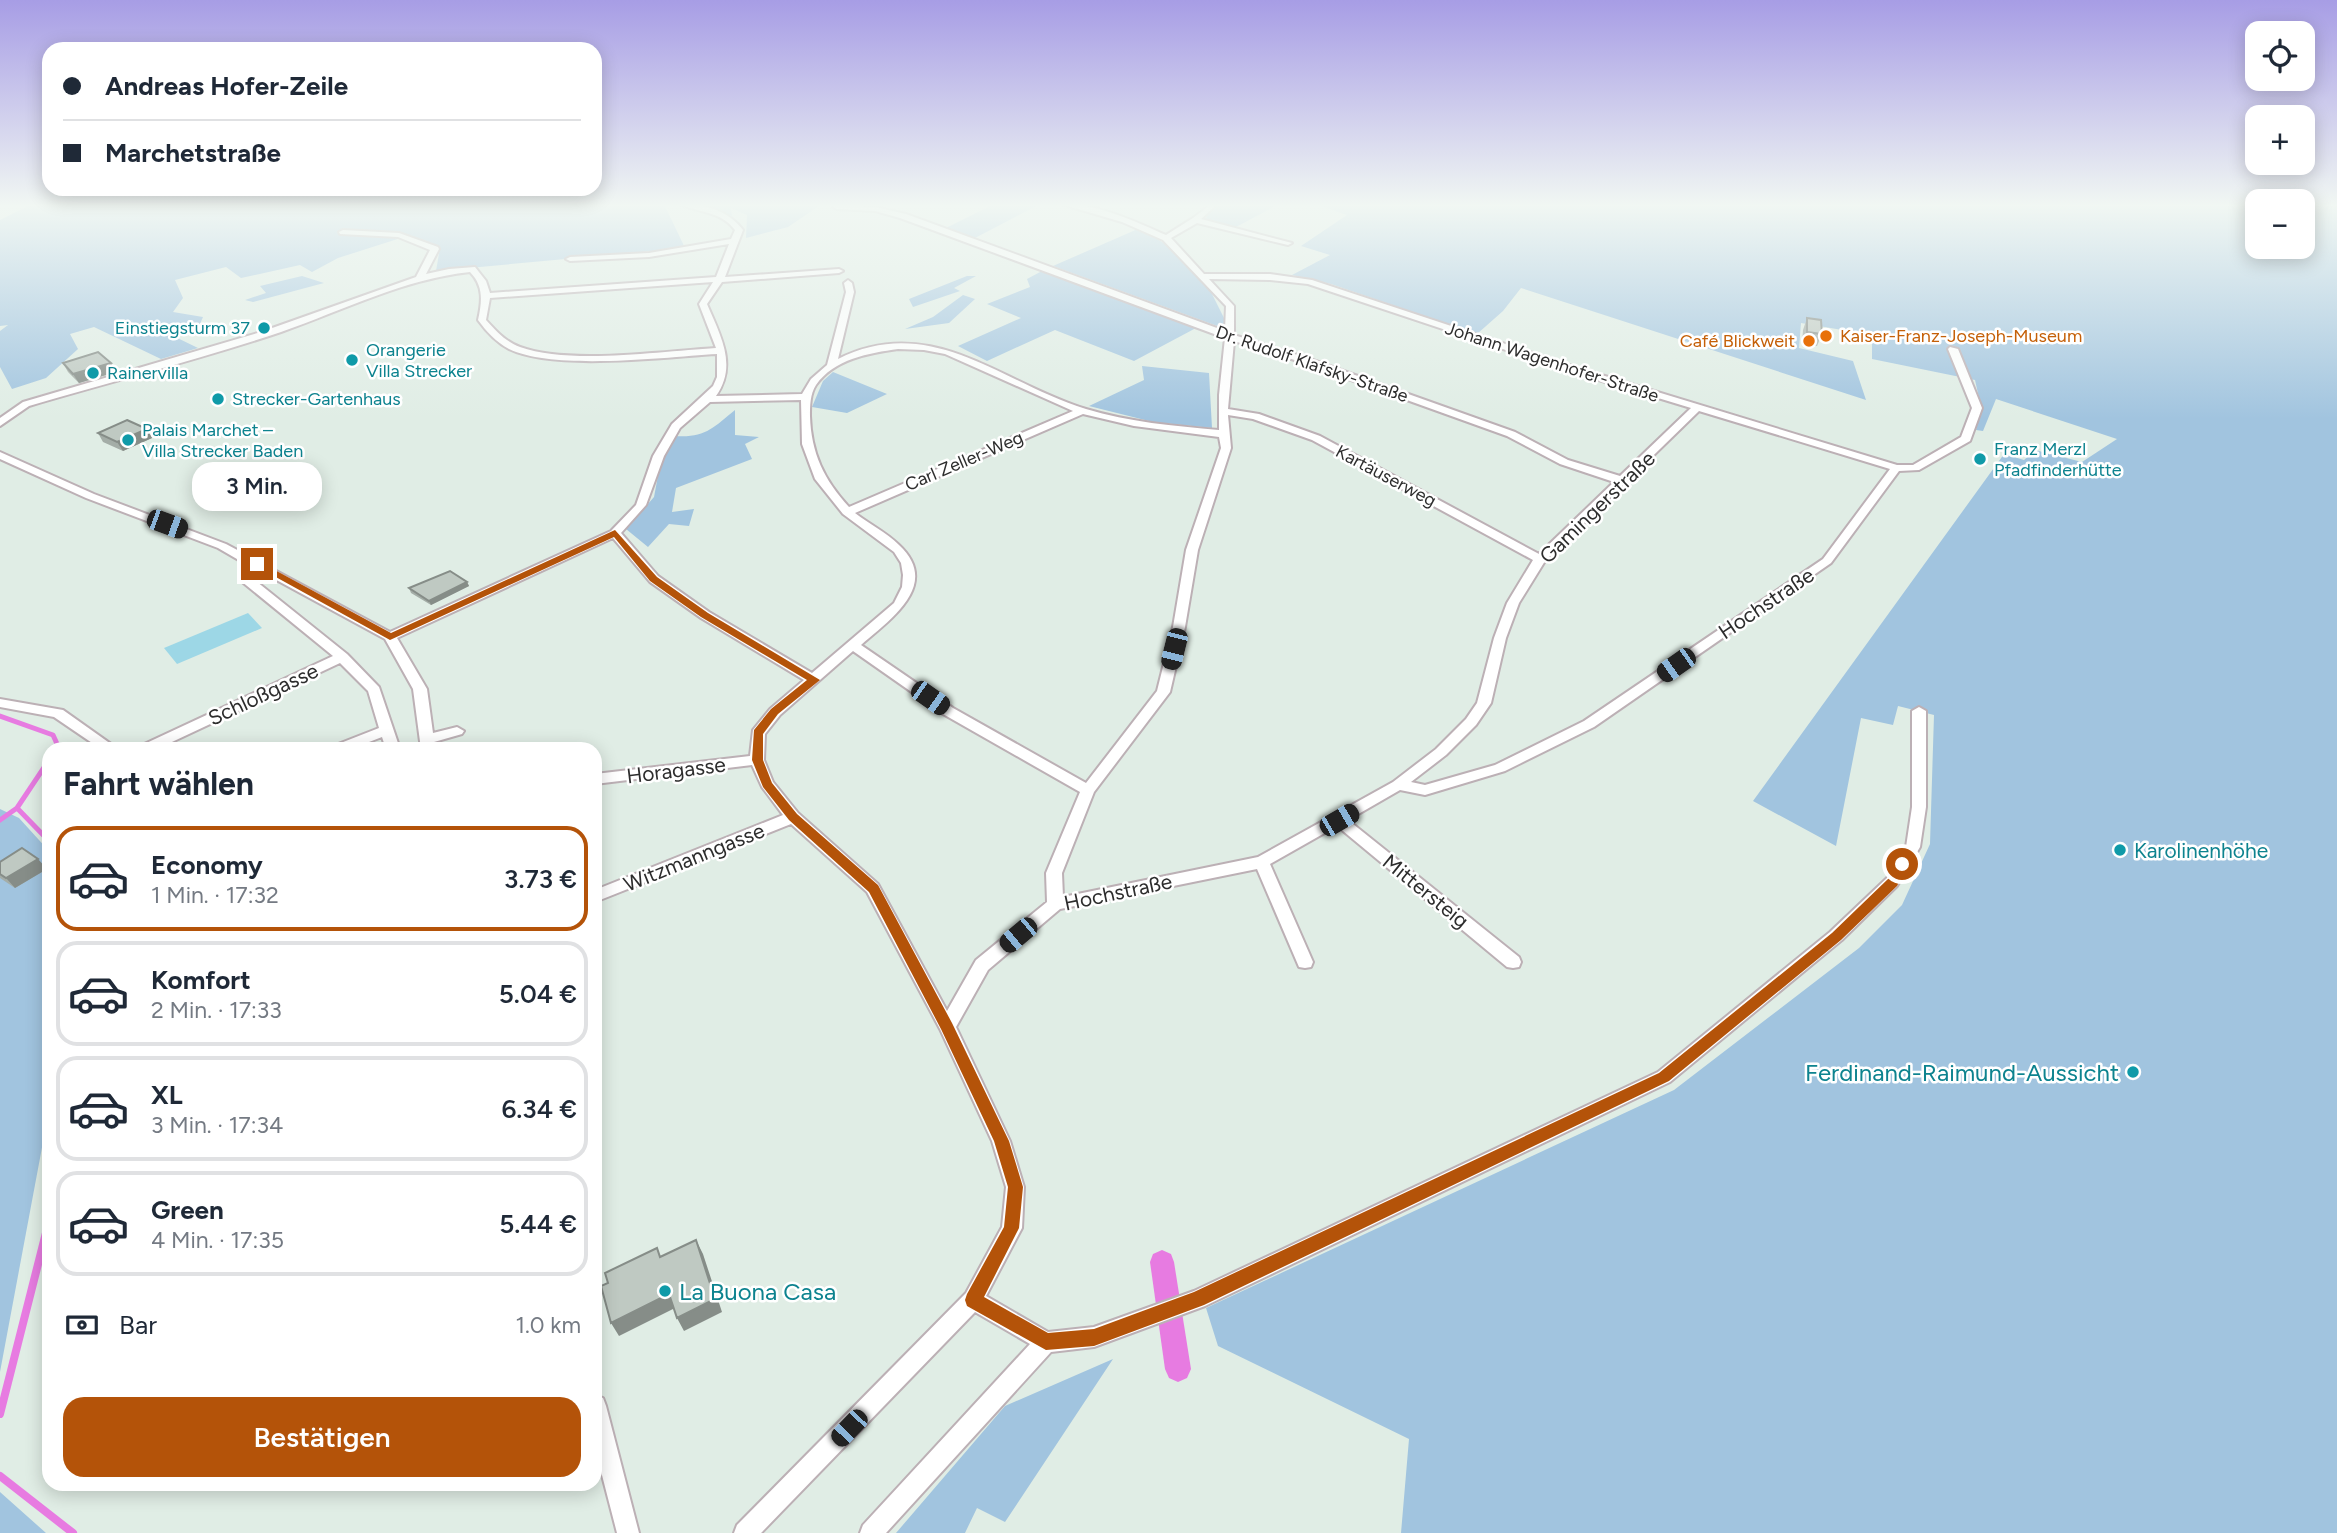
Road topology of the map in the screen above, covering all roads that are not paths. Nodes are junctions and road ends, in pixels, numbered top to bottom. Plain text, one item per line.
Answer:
1 (429, 276) edge
2 (479, 276) edge
3 (721, 276) edge
4 (778, 276) edge
5 (1065, 276) edge
6 (1205, 276) joint
7 (420, 277) joint
8 (719, 280) junction
9 (848, 283) dead end
10 (487, 296) junction
11 (1232, 337) junction
12 (1953, 349) dead end
13 (721, 351) junction
14 (831, 366) junction
15 (805, 397) junction
16 (712, 398) junction
17 (1698, 407) junction
18 (1082, 411) junction
19 (1225, 411) junction
20 (0, 423) edge
21 (1223, 434) junction
22 (0, 455) edge
23 (1896, 468) junction
24 (1623, 481) junction
25 (847, 512) junction
26 (615, 533) junction
27 (1540, 559) junction
28 (257, 564) junction
29 (390, 637) junction
30 (854, 646) junction
31 (342, 657) junction
32 (814, 680) junction
33 (0, 703) edge
34 (1919, 712) dead end
35 (387, 730) junction
36 (457, 731) dead end
37 (101, 742) edge
38 (160, 742) edge
39 (356, 742) edge
40 (391, 742) edge
41 (428, 742) edge
42 (432, 742) edge
43 (757, 760) junction
44 (602, 778) edge
45 (1398, 786) junction
46 (1088, 790) junction
47 (793, 817) junction
48 (1339, 820) junction
49 (1262, 862) junction
50 (602, 893) edge
51 (1055, 904) junction
52 (1305, 962) dead end
53 (1513, 962) dead end
54 (947, 1027) junction
55 (973, 1300) junction
56 (1046, 1342) junction
57 (602, 1433) edge
58 (628, 1533) edge
59 (745, 1533) edge
60 (871, 1533) edge

1 - 7 street
2 - 10 street
3 - 8 street
4 - 8 street
5 - 11 street, Dr. Rudolf Klafsky-Straße
6 - 11 street
6 - 17 street, Johann Wagenhofer-Straße
7 - 20 street
8 - 10 street
8 - 13 street
9 - 14 street
10 - 13 street
11 - 19 street
11 - 24 street, Dr. Rudolf Klafsky-Straße
12 - 23 street
13 - 16 street
14 - 15 street
14 - 18 street
15 - 16 street
15 - 25 street
16 - 26 street
17 - 23 street, Johann Wagenhofer-Straße
17 - 24 street, Gamingerstraße
18 - 21 street
18 - 25 street, Carl Zeller-Weg
19 - 21 street
19 - 27 street, Kartäuserweg
21 - 46 street
22 - 28 street
23 - 45 street, Hochstraße
24 - 27 street, Gamingerstraße
25 - 30 street
26 - 29 street
26 - 32 street
27 - 45 street, Gamingerstraße
28 - 29 street
28 - 31 street
29 - 41 street
30 - 32 street
30 - 46 street
31 - 35 street
31 - 38 street, Schloßgasse
32 - 43 street
33 - 37 street
34 - 56 street
35 - 39 street
35 - 40 street
36 - 42 street
43 - 44 street, Horagasse
43 - 47 street
45 - 48 street, Hochstraße
46 - 51 street
47 - 50 street, Witzmanngasse
47 - 54 street
48 - 49 street, Hochstraße
48 - 53 street, Mittersteig
49 - 51 street, Hochstraße
49 - 52 street
51 - 54 street, Hochstraße
54 - 55 street
55 - 56 street
55 - 59 street
56 - 60 street
57 - 58 street

